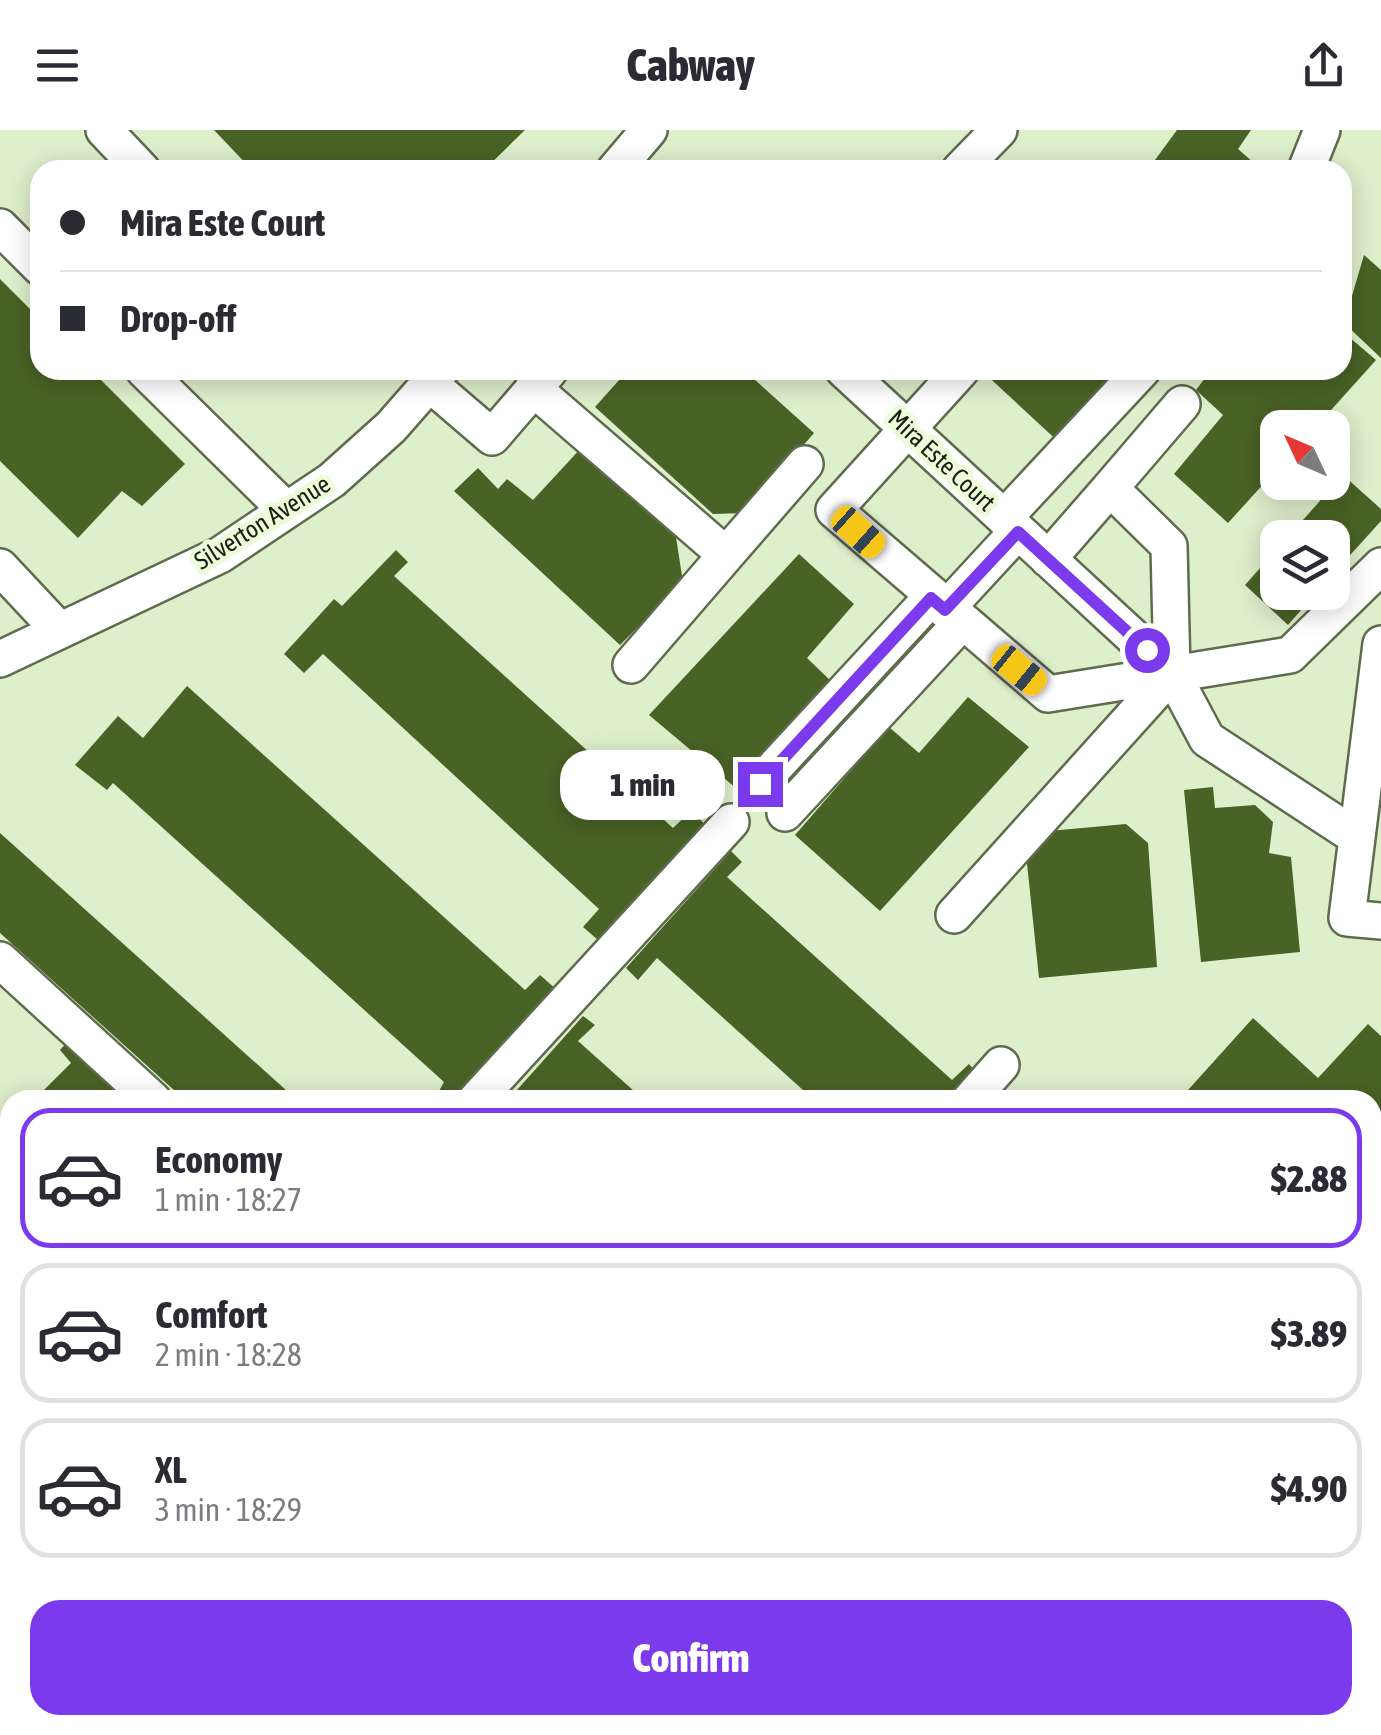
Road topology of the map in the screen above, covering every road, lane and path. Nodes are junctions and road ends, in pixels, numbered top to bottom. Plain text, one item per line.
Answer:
1 (104, 130) edge
2 (649, 130) edge
3 (999, 130) edge
4 (1322, 130) edge
5 (132, 160) edge
6 (626, 160) edge
7 (970, 160) edge
8 (1310, 160) edge
9 (0, 227) edge
10 (30, 257) edge
11 (154, 380) edge
12 (431, 380) edge
13 (439, 380) edge
14 (540, 380) edge
15 (542, 380) edge
16 (855, 380) edge
17 (952, 380) edge
18 (1134, 380) edge
19 (1182, 404) dead end
20 (907, 429) junction
21 (805, 464) dead end
22 (1110, 488) junction
23 (286, 510) junction
24 (1011, 525) junction
25 (726, 555) junction
26 (1048, 559) junction
27 (1381, 566) edge
28 (0, 568) edge
29 (946, 610) junction
30 (59, 630) junction
31 (1381, 644) edge
32 (0, 659) edge
33 (631, 665) dead end
34 (1172, 673) junction
35 (760, 784) dead end
36 (785, 813) dead end
37 (730, 822) dead end
38 (1355, 836) junction
39 (954, 915) dead end
40 (1381, 920) edge
41 (0, 960) edge
42 (1002, 1065) dead end
43 (142, 1090) edge
44 (485, 1090) edge
45 (979, 1090) edge

1 - 5 street
2 - 6 street
3 - 7 street
4 - 8 street
9 - 10 street
11 - 23 street
12 - 23 street, Silverton Avenue
13 - 14 street
15 - 25 street
16 - 20 street, Mira Este Court
17 - 20 street
18 - 24 street
19 - 22 street
20 - 24 street, Mira Este Court
20 - 29 street
21 - 25 street
22 - 26 street
22 - 34 street
23 - 30 street, Silverton Avenue
24 - 26 street, Mira Este Court
24 - 29 street
25 - 33 street
26 - 34 street, Mira Este Court
27 - 34 street
28 - 30 street
29 - 34 street
29 - 35 street
29 - 36 street
30 - 32 street, Silverton Avenue
31 - 38 street
34 - 38 street
34 - 39 street
37 - 44 street
38 - 40 street
41 - 43 street
42 - 45 street

